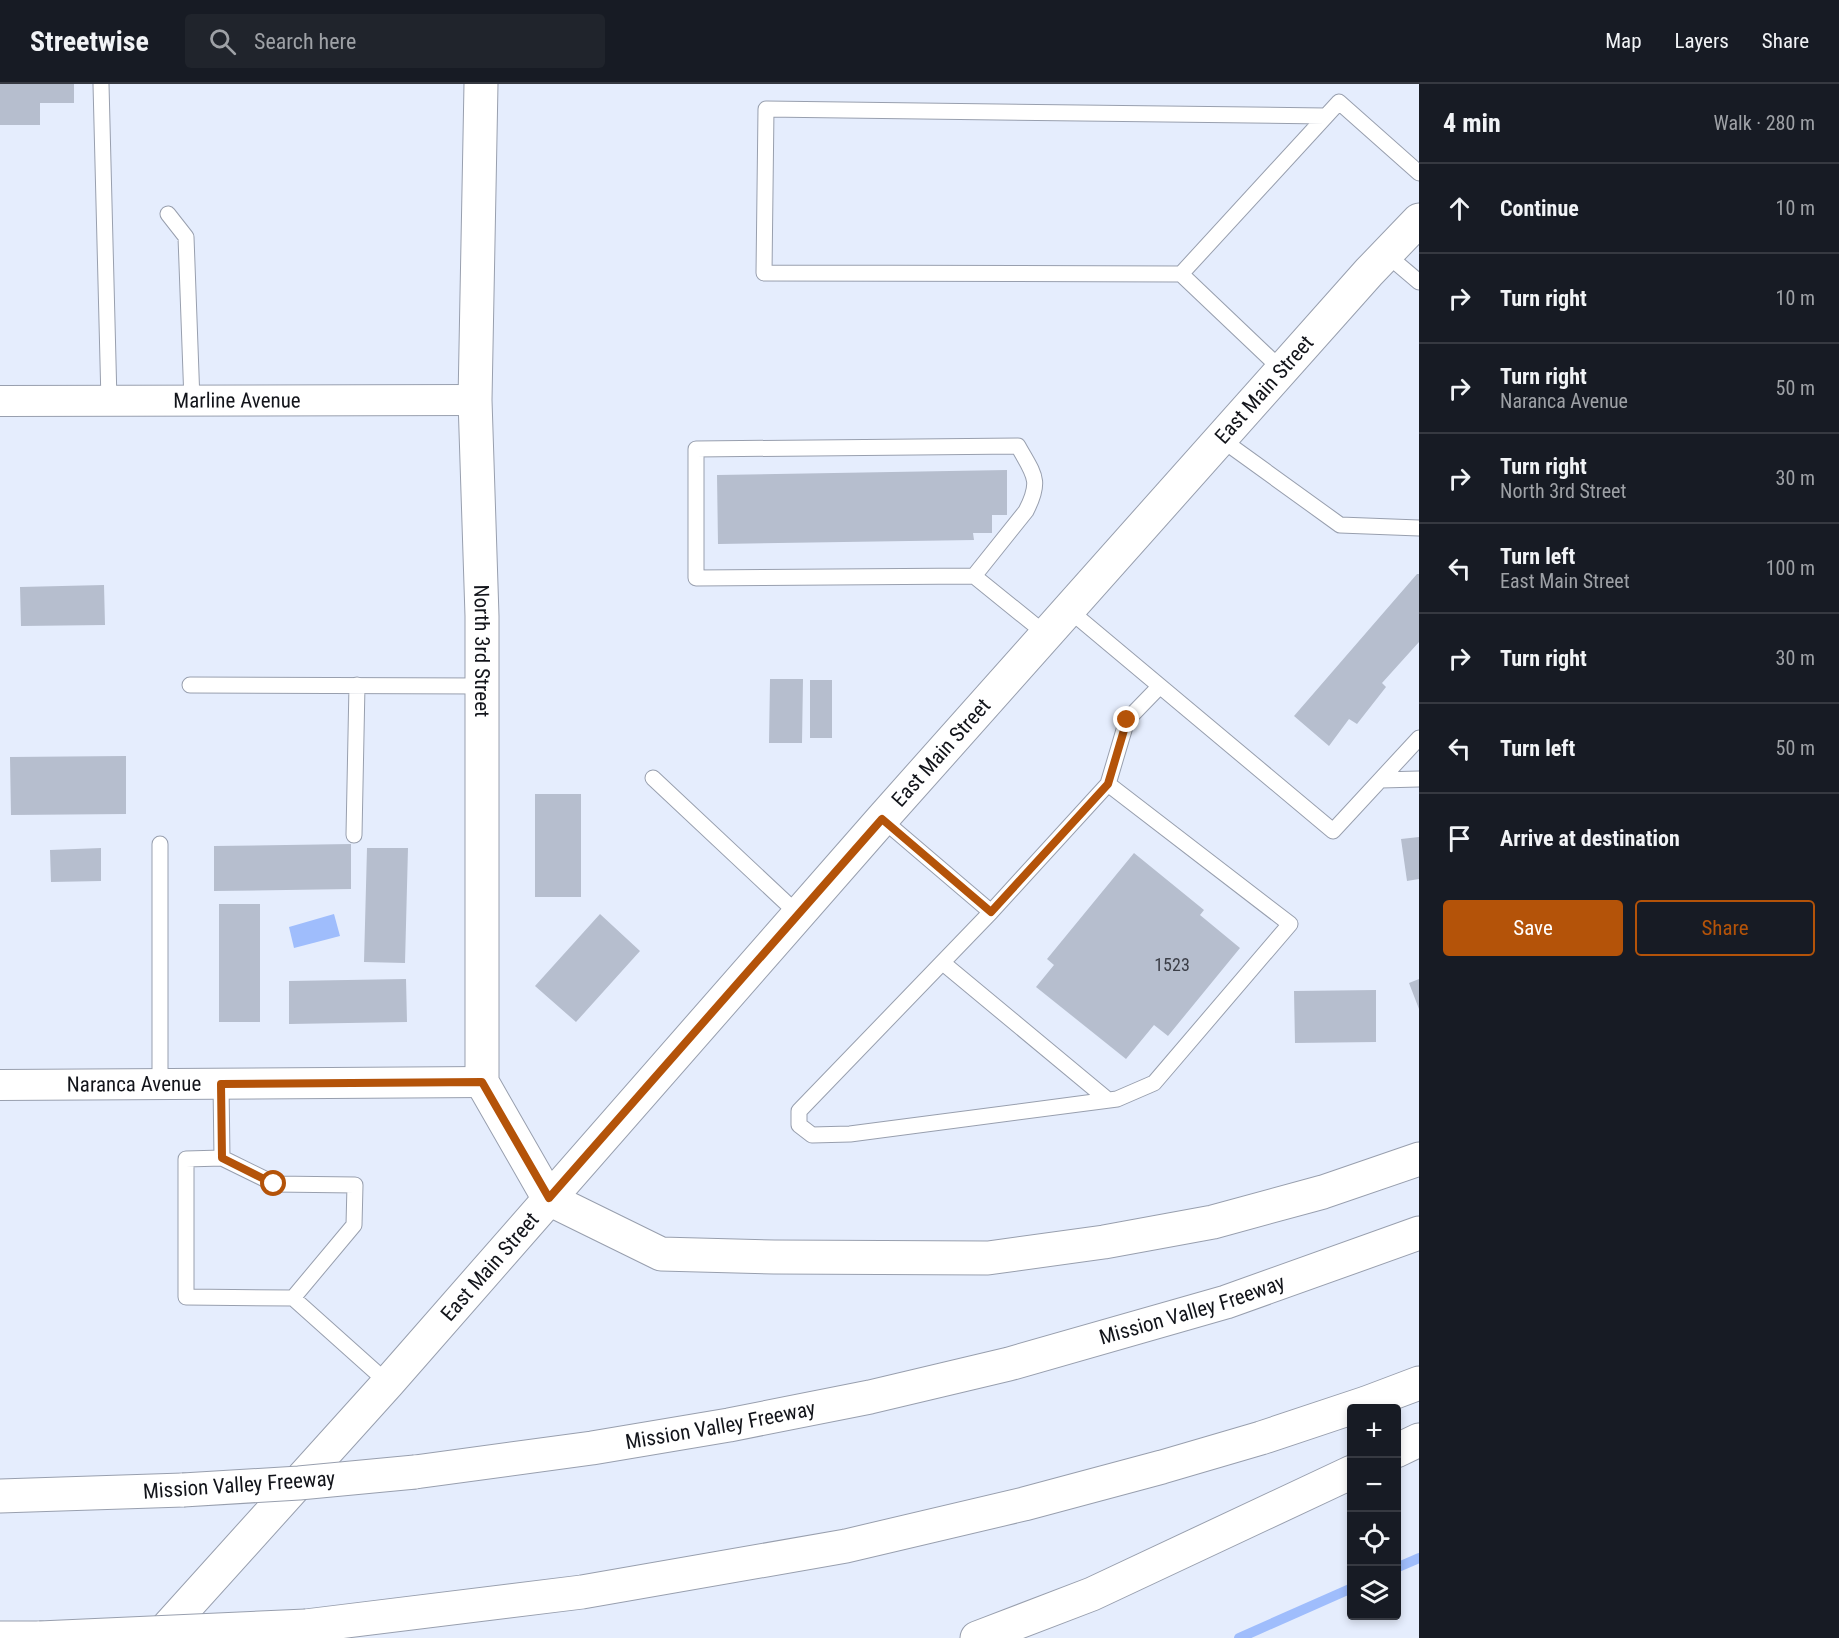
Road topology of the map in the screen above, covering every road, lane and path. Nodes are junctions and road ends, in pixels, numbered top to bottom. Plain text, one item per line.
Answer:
1 (101, 84) edge
2 (481, 84) edge
3 (1325, 116) junction
4 (1419, 173) edge
5 (168, 214) dead end
6 (1419, 220) edge
7 (1386, 254) junction
8 (1181, 274) junction
9 (1419, 282) edge
10 (1282, 370) junction
11 (475, 400) junction
12 (0, 401) edge
13 (109, 401) junction
14 (192, 401) junction
15 (1221, 439) junction
16 (1419, 528) edge
17 (974, 576) junction
18 (1070, 610) junction
19 (1047, 635) junction
20 (190, 685) dead end
21 (357, 685) junction
22 (482, 686) junction
23 (1159, 687) junction
24 (1419, 738) edge
25 (653, 778) dead end
26 (1419, 779) edge
27 (1381, 780) junction
28 (1108, 784) junction
29 (882, 819) junction
30 (354, 835) dead end
31 (160, 844) dead end
32 (991, 912) junction
33 (798, 914) junction
34 (943, 963) junction
35 (482, 1082) junction
36 (160, 1084) junction
37 (221, 1084) junction
38 (0, 1085) edge
39 (1107, 1100) junction
40 (222, 1158) junction
41 (1419, 1159) edge
42 (549, 1198) junction
43 (1419, 1233) edge
44 (293, 1298) junction
45 (388, 1383) junction
46 (1419, 1383) edge
47 (1419, 1440) edge
48 (1401, 1449) edge
49 (1347, 1474) edge
50 (0, 1496) edge
51 (0, 1638) edge
52 (40, 1638) edge
53 (158, 1638) edge
54 (976, 1638) edge

1 - 13 lane
2 - 11 main road, North 3rd Street
3 - 4 lane
3 - 8 lane
3 - 8 lane
5 - 14 lane
6 - 7 main road, East Main Street
7 - 9 lane
7 - 10 main road, East Main Street
8 - 10 lane
10 - 15 main road, East Main Street
11 - 14 street, Marline Avenue
11 - 22 main road, North 3rd Street
12 - 13 street, Marline Avenue
13 - 14 street, Marline Avenue
15 - 16 lane
15 - 18 main road, East Main Street
17 - 17 lane
17 - 19 lane
18 - 19 main road, East Main Street
18 - 23 lane
19 - 29 main road, East Main Street
20 - 21 lane
21 - 22 lane
21 - 30 lane
22 - 35 main road, North 3rd Street
23 - 27 lane
23 - 28 lane
24 - 27 lane
25 - 33 lane
26 - 27 lane
28 - 32 lane
28 - 39 lane
29 - 32 lane
29 - 33 main road, East Main Street
31 - 36 lane
32 - 34 lane
33 - 42 main road, East Main Street
34 - 39 lane
34 - 39 lane
35 - 37 street, Naranca Avenue
35 - 42 main road
36 - 37 street, Naranca Avenue
36 - 38 street, Naranca Avenue
37 - 40 lane
40 - 44 lane
40 - 44 lane
41 - 42 main road
42 - 45 main road, East Main Street
43 - 50 main road, Mission Valley Freeway, bridge
44 - 45 lane
45 - 53 main road, East Main Street
46 - 52 main road, bridge
47 - 48 main road
49 - 54 main road
51 - 52 main road

